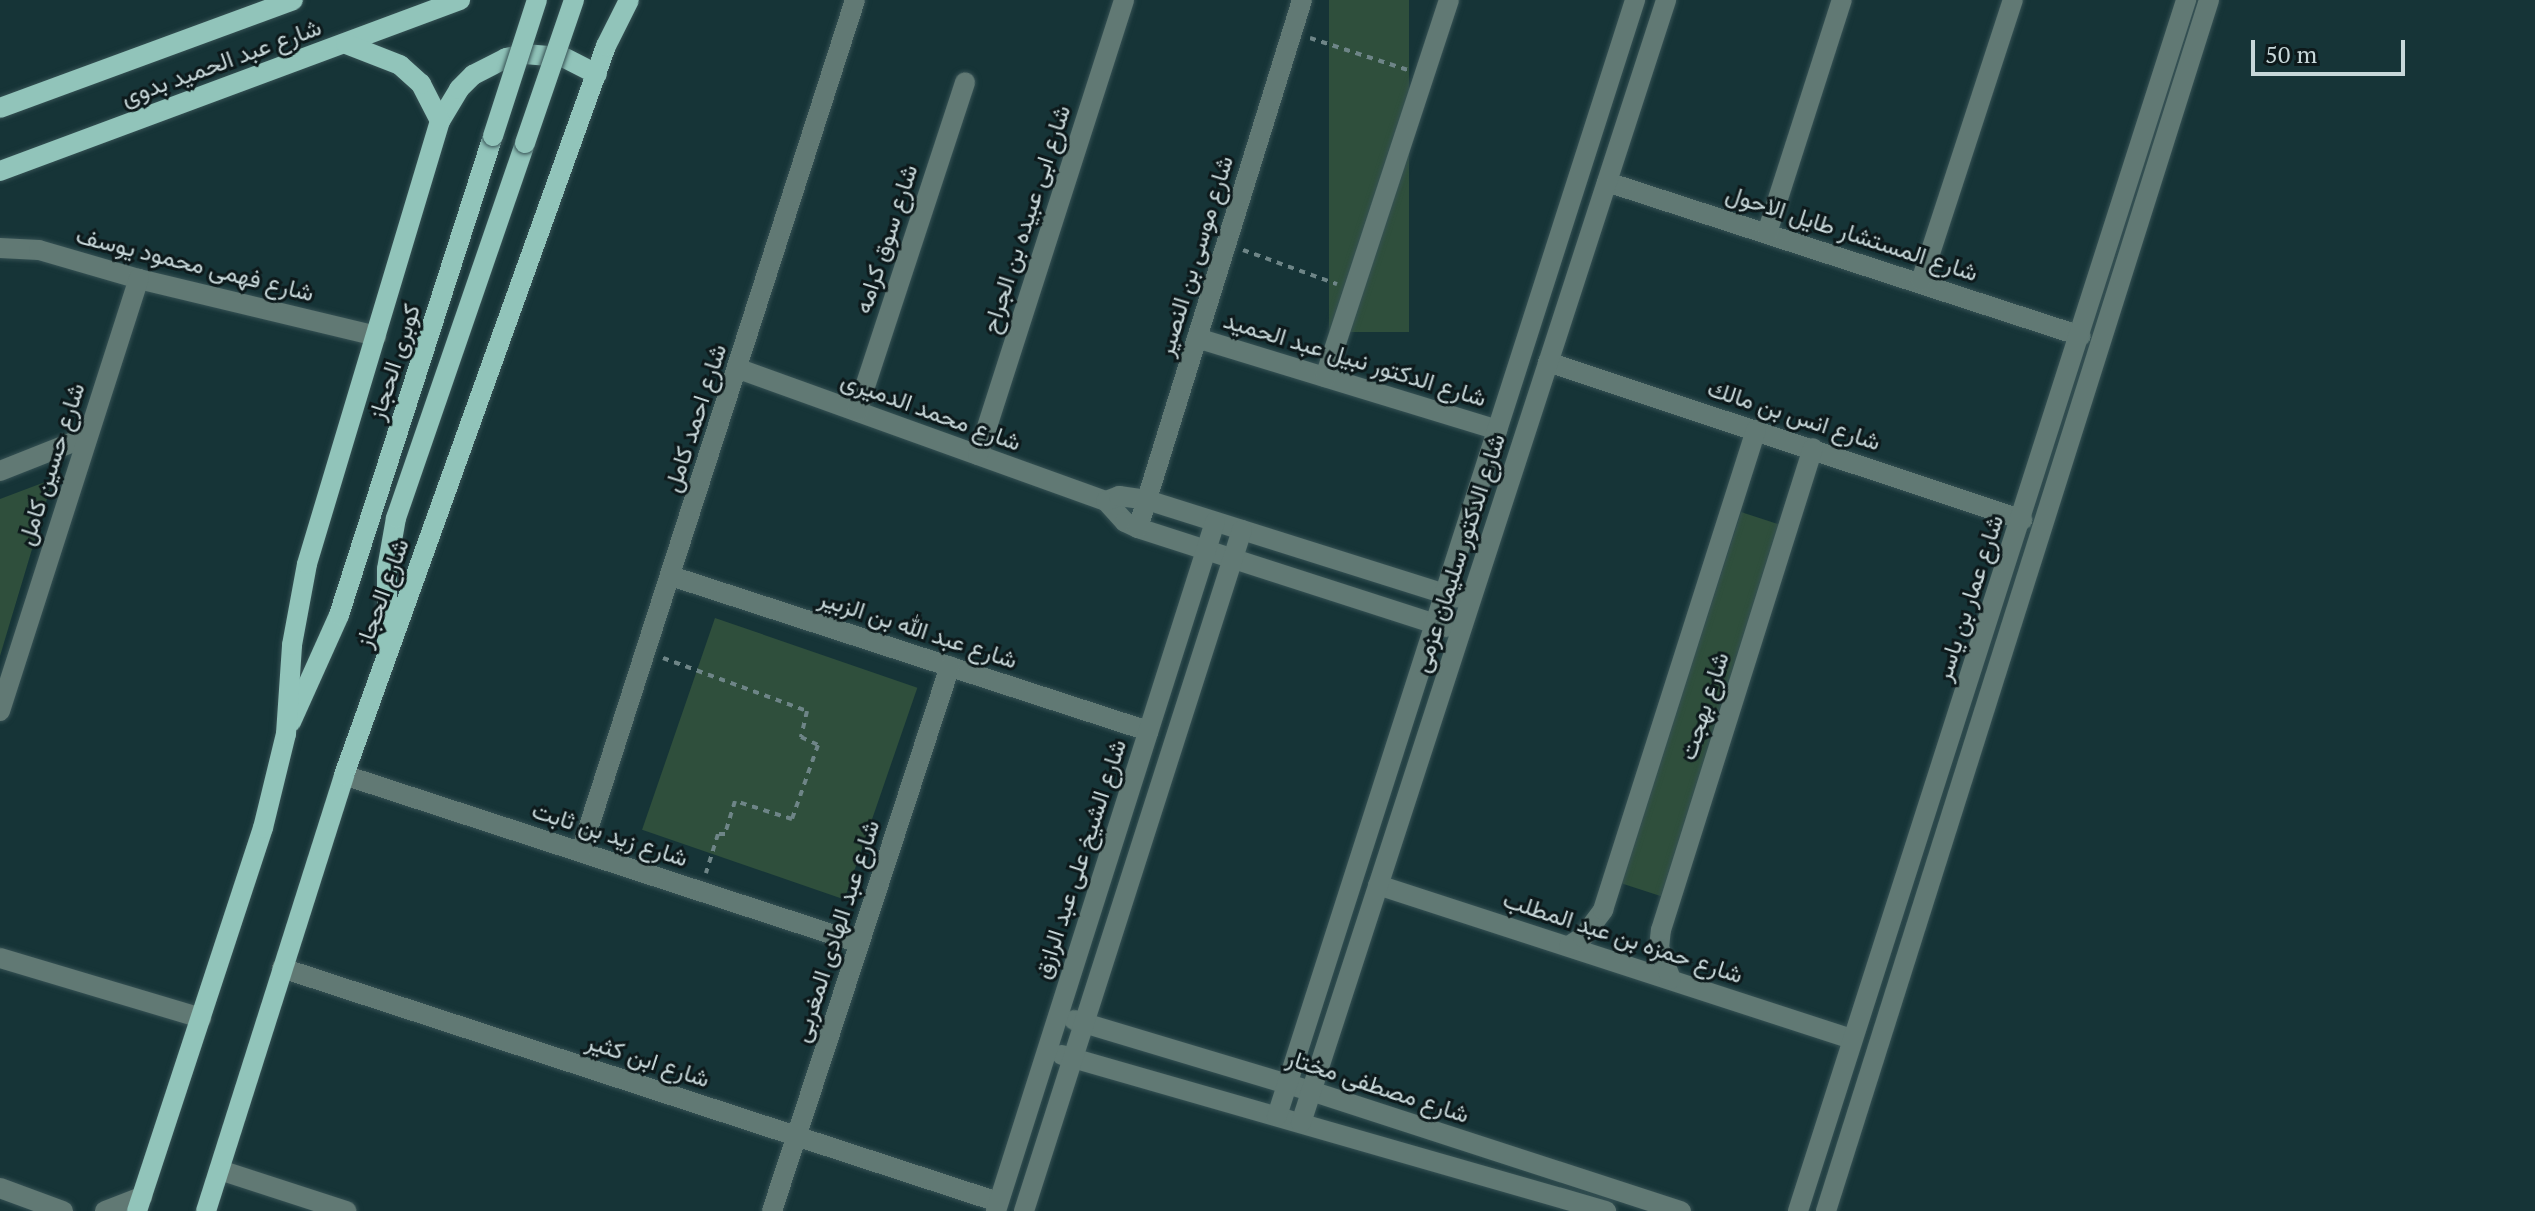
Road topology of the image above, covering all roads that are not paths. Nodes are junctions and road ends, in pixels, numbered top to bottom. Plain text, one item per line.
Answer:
1 (293, 0) edge
2 (460, 0) edge
3 (537, 0) edge
4 (574, 0) edge
5 (629, 0) edge
6 (855, 0) edge
7 (1124, 0) edge
8 (1302, 0) edge
9 (1449, 0) edge
10 (1635, 0) edge
11 (1666, 0) edge
12 (1842, 0) edge
13 (2013, 0) edge
14 (2186, 0) edge
15 (2209, 0) edge
16 (346, 44) junction
17 (597, 74) junction
18 (965, 82) dead end
19 (0, 108) edge
20 (440, 121) junction
21 (0, 171) edge
22 (1607, 182) junction
23 (1767, 233) junction
24 (0, 248) edge
25 (139, 279) junction
26 (1921, 281) junction
27 (376, 336) junction
28 (2081, 336) junction
29 (1197, 338) junction
30 (1548, 362) junction
31 (739, 369) junction
32 (1325, 377) junction
33 (857, 411) junction
34 (1497, 430) junction
35 (1756, 430) junction
36 (86, 437) junction
37 (1813, 448) junction
38 (978, 455) junction
39 (0, 471) edge
40 (1147, 500) junction
41 (1106, 501) junction
42 (2022, 520) junction
43 (1215, 522) junction
44 (1138, 528) junction
45 (1242, 530) junction
46 (1205, 551) junction
47 (1233, 560) junction
48 (671, 576) junction
49 (1444, 594) junction
50 (1470, 603) junction
51 (1435, 624) junction
52 (1460, 632) junction
53 (388, 654) junction
54 (950, 666) junction
55 (0, 711) edge
56 (1148, 731) junction
57 (286, 734) junction
58 (344, 775) junction
59 (581, 851) junction
60 (1378, 885) junction
61 (859, 943) junction
62 (1569, 946) junction
63 (0, 958) edge
64 (282, 968) junction
65 (1671, 979) junction
66 (1058, 1015) junction
67 (201, 1018) junction
68 (1084, 1023) junction
69 (1852, 1039) junction
70 (1047, 1051) junction
71 (1073, 1059) junction
72 (1288, 1084) junction
73 (1311, 1091) junction
74 (1277, 1116) junction
75 (1301, 1123) junction
76 (796, 1136) junction
77 (220, 1170) junction
78 (0, 1188) edge
79 (139, 1204) edge
80 (997, 1206) edge
81 (1574, 1206) edge
82 (63, 1211) edge
83 (105, 1211) edge
84 (206, 1211) edge
85 (346, 1211) edge
86 (772, 1211) edge
87 (1024, 1211) edge
88 (1606, 1211) edge
89 (1681, 1211) edge
90 (1798, 1211) edge
91 (1826, 1211) edge

1 - 19 main road, شارع عبد الحميد بدوى
2 - 16 main road, شارع عبد الحميد بدوى
3 - 57 main road, كوبرى الحجاز, bridge
4 - 53 main road, كوبرى الحجاز, bridge
5 - 17 main road, شارع الحجاز
6 - 31 street, شارع احمد كامل
7 - 38 street, شارع ابى عبيده بن الجراح
8 - 29 street, شارع موسى بن النصير
9 - 32 street
10 - 34 street, شارع الدكتور سليمان عزمى
11 - 22 street, شارع الدكتور سليمان عزمى
12 - 23 street
13 - 26 street
14 - 28 street, شارع عمار بن ياسر
15 - 91 street, شارع عمار بن ياسر
16 - 20 main road
16 - 21 main road, شارع عبد الحميد بدوى
17 - 20 main road
17 - 53 main road, شارع الحجاز
18 - 33 street, شارع سوق كرامه
20 - 27 main road
22 - 23 street, شارع المستشار طايل الاحول
22 - 30 street, شارع الدكتور سليمان عزمى
23 - 26 street, شارع المستشار طايل الاحول
24 - 25 street, شارع فهمى محمود يوسف
25 - 27 street, شارع فهمى محمود يوسف
25 - 36 street, شارع حسين كامل
26 - 28 street, شارع المستشار طايل الاحول
27 - 57 main road
28 - 42 street, شارع عمار بن ياسر
29 - 32 street, شارع الدكتور نبيل عبد الحميد
29 - 40 street, شارع موسى بن النصير
30 - 35 street, شارع انس بن مالك
30 - 50 street, شارع الدكتور سليمان عزمى
31 - 33 street, شارع محمد الدميرى
31 - 48 street, شارع احمد كامل
32 - 34 street, شارع الدكتور نبيل عبد الحميد
33 - 38 street, شارع محمد الدميرى
34 - 49 street, شارع الدكتور سليمان عزمى
35 - 37 street, شارع انس بن مالك
35 - 62 street, شارع بهجت
36 - 39 street
36 - 55 street, شارع حسين كامل
37 - 42 street, شارع انس بن مالك
37 - 65 street, شارع بهجت
38 - 41 street, شارع محمد الدميرى
40 - 41 street, شارع محمد الدميرى
40 - 43 street, شارع محمد الدميرى
40 - 44 street, شارع موسى بن النصير
41 - 44 street, شارع محمد الدميرى
42 - 69 street, شارع عمار بن ياسر
43 - 45 street, شارع محمد الدميرى
43 - 46 street, شارع الشيخ على عبد الرازق
44 - 46 street, شارع محمد الدميرى
45 - 47 street
45 - 49 street, شارع محمد الدميرى
46 - 47 street, شارع محمد الدميرى
46 - 56 street, شارع الشيخ على عبد الرازق
47 - 51 street, شارع محمد الدميرى
47 - 68 street
48 - 54 street, شارع عبد الله بن الزبير
48 - 59 street, شارع احمد كامل
49 - 50 street, شارع محمد الدميرى
49 - 51 street, شارع الدكتور سليمان عزمى
50 - 52 street, شارع الدكتور سليمان عزمى
51 - 52 street, شارع محمد الدميرى
51 - 72 street, شارع الدكتور سليمان عزمى
52 - 60 street, شارع الدكتور سليمان عزمى
53 - 58 main road, شارع الحجاز
54 - 56 street, شارع عبد الله بن الزبير
54 - 61 street, شارع عبد الهادى المغربى
56 - 66 street, شارع الشيخ على عبد الرازق
57 - 67 main road
58 - 59 street, شارع زيد بن ثابت
58 - 64 main road, شارع الحجاز
59 - 61 street, شارع زيد بن ثابت
60 - 62 street, شارع حمزه بن عبد المطلب
60 - 73 street, شارع الدكتور سليمان عزمى
61 - 76 street, شارع عبد الهادى المغربى
62 - 65 street, شارع حمزه بن عبد المطلب
63 - 67 street
64 - 76 street, شارع ابن كثير
64 - 77 main road, شارع الحجاز
65 - 69 street, شارع حمزه بن عبد المطلب
66 - 68 street, شارع مصطفى مختار
66 - 70 street, شارع الشيخ على عبد الرازق
67 - 79 main road
68 - 71 street
68 - 72 street, شارع مصطفى مختار
69 - 90 street, شارع عمار بن ياسر
70 - 71 street
70 - 80 street, شارع الشيخ على عبد الرازق
71 - 74 street
71 - 87 street
72 - 73 street, شارع مصطفى مختار
72 - 74 street, شارع الدكتور سليمان عزمى
73 - 75 street, شارع الدكتور سليمان عزمى
73 - 89 street, شارع مصطفى مختار
74 - 75 street
75 - 81 street
76 - 80 street, شارع ابن كثير
76 - 86 street, شارع عبد الهادى المغربى
77 - 84 main road, شارع الحجاز
77 - 85 street
78 - 82 street
79 - 83 street
81 - 88 street

